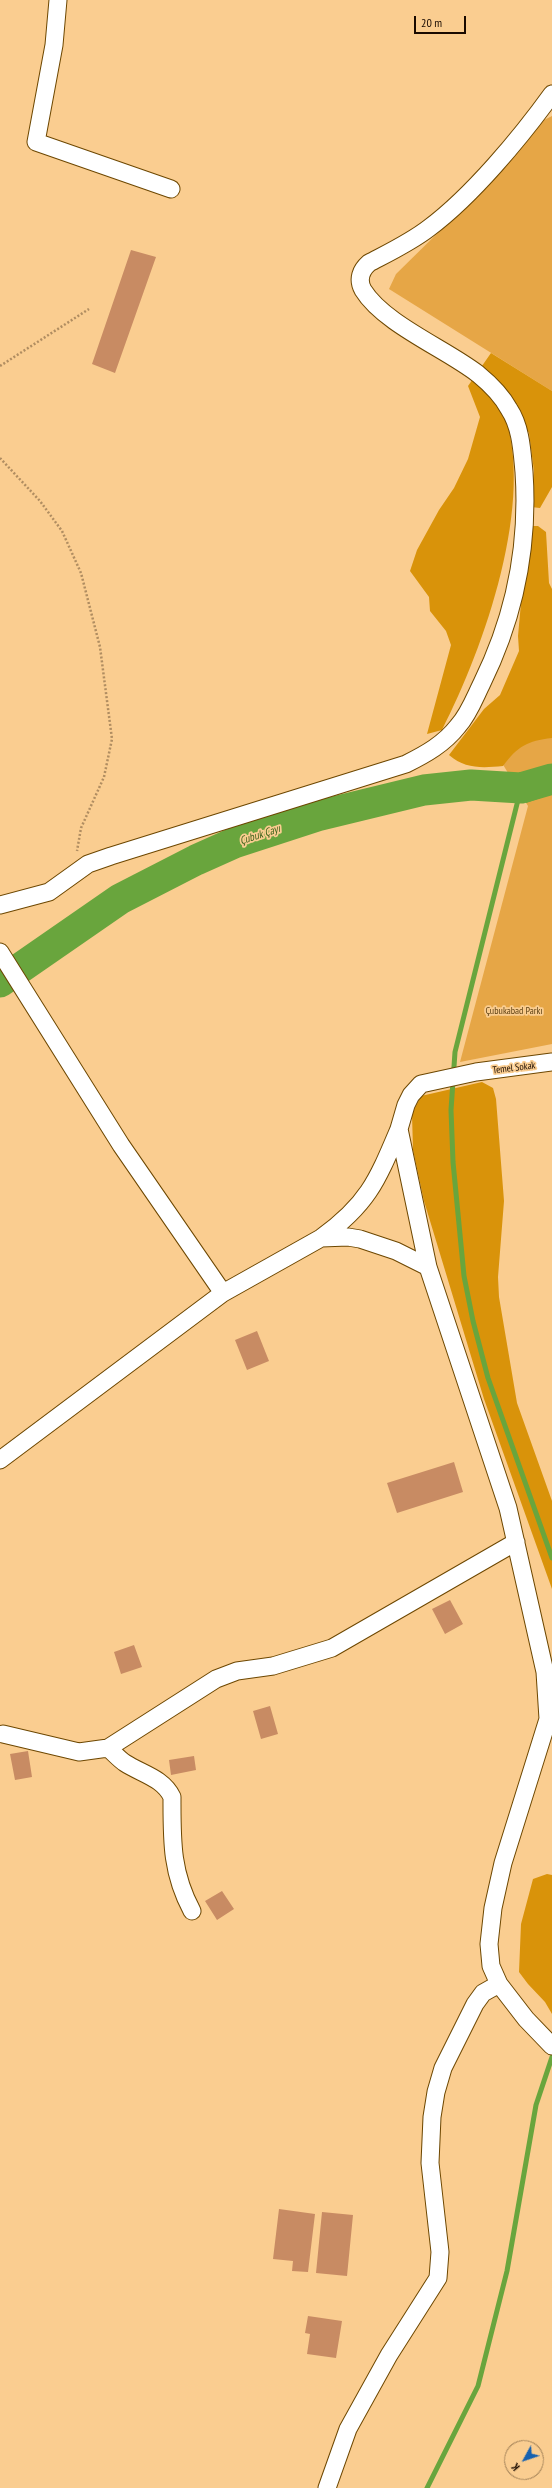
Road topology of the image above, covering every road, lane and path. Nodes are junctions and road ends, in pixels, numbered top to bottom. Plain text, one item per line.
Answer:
1 (58, 0) edge
2 (547, 100) edge
3 (171, 189) dead end
4 (89, 309) dead end
5 (0, 366) edge
6 (0, 458) edge
7 (73, 873) junction
8 (0, 905) edge
9 (1, 955) edge
10 (552, 1062) edge
11 (400, 1129) junction
12 (321, 1238) junction
13 (428, 1266) junction
14 (223, 1292) junction
15 (0, 1460) edge
16 (516, 1542) junction
17 (3, 1734) dead end
18 (108, 1748) junction
19 (192, 1910) dead end
20 (499, 1984) junction
21 (548, 2043) edge
22 (327, 2488) edge

1 - 3 street
2 - 7 street
4 - 5 path
6 - 7 path
7 - 8 street
9 - 14 street
10 - 11 street, Temel Sokak
11 - 12 street
11 - 13 street
12 - 13 street
12 - 14 street
13 - 16 street
14 - 15 street
16 - 18 street
16 - 20 street
17 - 18 street
18 - 19 street
20 - 21 street
20 - 22 street

